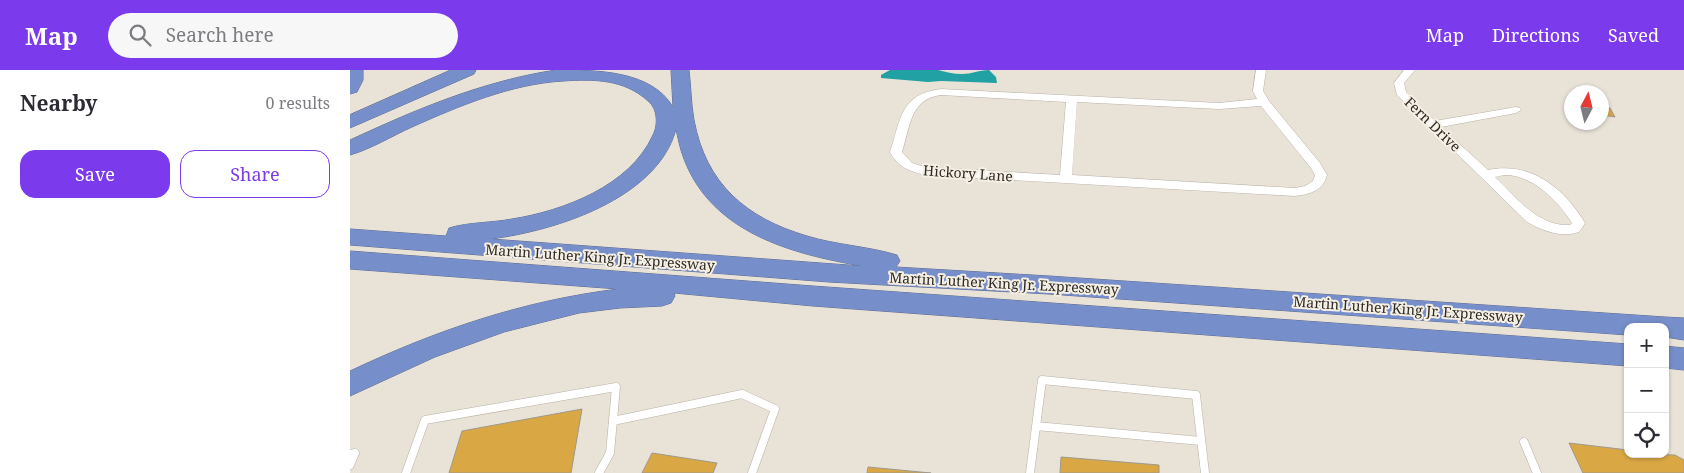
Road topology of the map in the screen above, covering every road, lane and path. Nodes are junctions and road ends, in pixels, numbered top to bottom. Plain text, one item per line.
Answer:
1 (354, 70) edge
2 (467, 70) edge
3 (516, 70) edge
4 (680, 70) edge
5 (1261, 70) edge
6 (1410, 70) edge
7 (350, 88) edge
8 (1072, 99) junction
9 (1264, 102) junction
10 (1516, 110) dead end
11 (408, 121) junction
12 (350, 122) edge
13 (1433, 125) junction
14 (350, 148) edge
15 (1485, 175) junction
16 (1066, 180) junction
17 (350, 237) edge
18 (350, 260) edge
19 (1049, 285) junction
20 (813, 296) junction
21 (1624, 325) edge
22 (1669, 327) edge
23 (1684, 329) edge
24 (1624, 355) edge
25 (1669, 357) edge
26 (1684, 359) edge
27 (350, 384) edge
28 (613, 421) junction
29 (1036, 426) junction
30 (1201, 441) junction
31 (1524, 442) dead end
32 (350, 454) edge
33 (350, 465) edge
34 (406, 473) edge
35 (599, 473) edge
36 (752, 473) edge
37 (1030, 473) edge
38 (1205, 473) edge
39 (1537, 473) edge

1 - 7 highway
2 - 12 highway
3 - 11 highway
4 - 19 highway
5 - 9 street, Hickory Lane
6 - 13 street, Fern Drive
8 - 9 street, Hickory Lane
8 - 16 street
8 - 16 street, Hickory Lane
9 - 16 street, Hickory Lane
10 - 13 street
11 - 14 highway
11 - 17 highway
13 - 15 street, Fern Drive
15 - 15 street, Fern Drive
17 - 19 highway, Martin Luther King Jr. Expressway
18 - 20 highway, Martin Luther King Jr. Expressway
19 - 21 highway, Martin Luther King Jr. Expressway
20 - 24 highway, Martin Luther King Jr. Expressway
20 - 27 highway
22 - 23 highway
25 - 26 highway
28 - 34 lane
28 - 35 lane
28 - 36 lane
29 - 30 lane
29 - 30 lane
29 - 37 lane
30 - 38 lane
31 - 39 lane
32 - 33 lane

